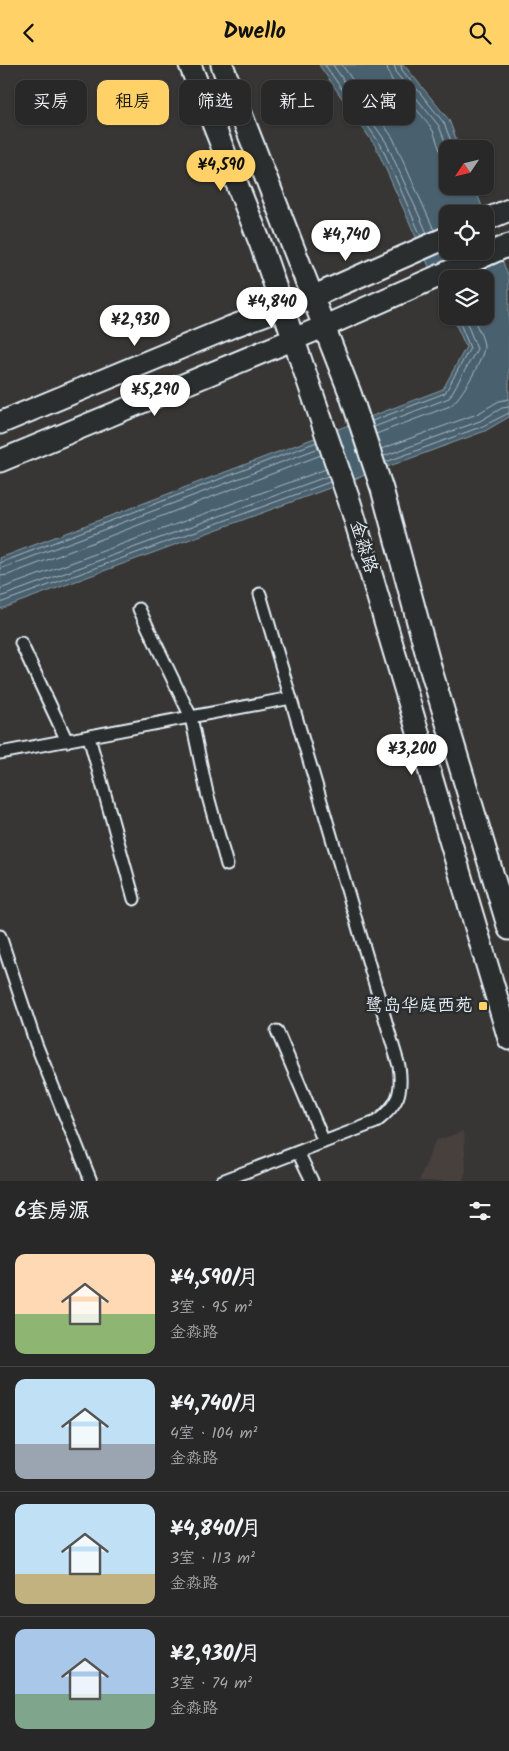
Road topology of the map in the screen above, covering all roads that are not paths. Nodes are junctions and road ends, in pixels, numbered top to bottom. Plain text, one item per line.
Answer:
1 (190, 65) edge
2 (222, 65) edge
3 (439, 241) edge
4 (509, 245) edge
5 (312, 297) junction
6 (284, 308) junction
7 (324, 327) junction
8 (294, 338) junction
9 (0, 423) edge
10 (0, 461) edge
11 (260, 594) dead end
12 (139, 609) dead end
13 (21, 643) dead end
14 (291, 698) junction
15 (191, 717) junction
16 (89, 737) junction
17 (67, 741) junction
18 (0, 753) edge
19 (227, 865) dead end
20 (134, 899) dead end
21 (509, 929) edge
22 (0, 936) edge
23 (277, 1031) dead end
24 (509, 1039) edge
25 (324, 1142) junction
26 (298, 1152) junction
27 (90, 1181) edge
28 (222, 1181) edge
29 (312, 1181) edge

1 - 6 street, 金淼路
2 - 5 street, 金淼路
3 - 5 street
4 - 7 street
5 - 6 street
5 - 7 street, 金淼路
6 - 8 street, 金淼路
6 - 9 street
7 - 8 street
7 - 21 street, 金淼路
8 - 10 street
8 - 24 street, 金淼路
11 - 14 lane
12 - 15 lane
13 - 17 lane
14 - 15 lane
14 - 25 lane
15 - 16 lane
15 - 19 lane
16 - 17 lane
16 - 20 lane
17 - 18 lane
22 - 27 lane
23 - 25 lane
25 - 26 lane
26 - 28 lane
26 - 29 lane

